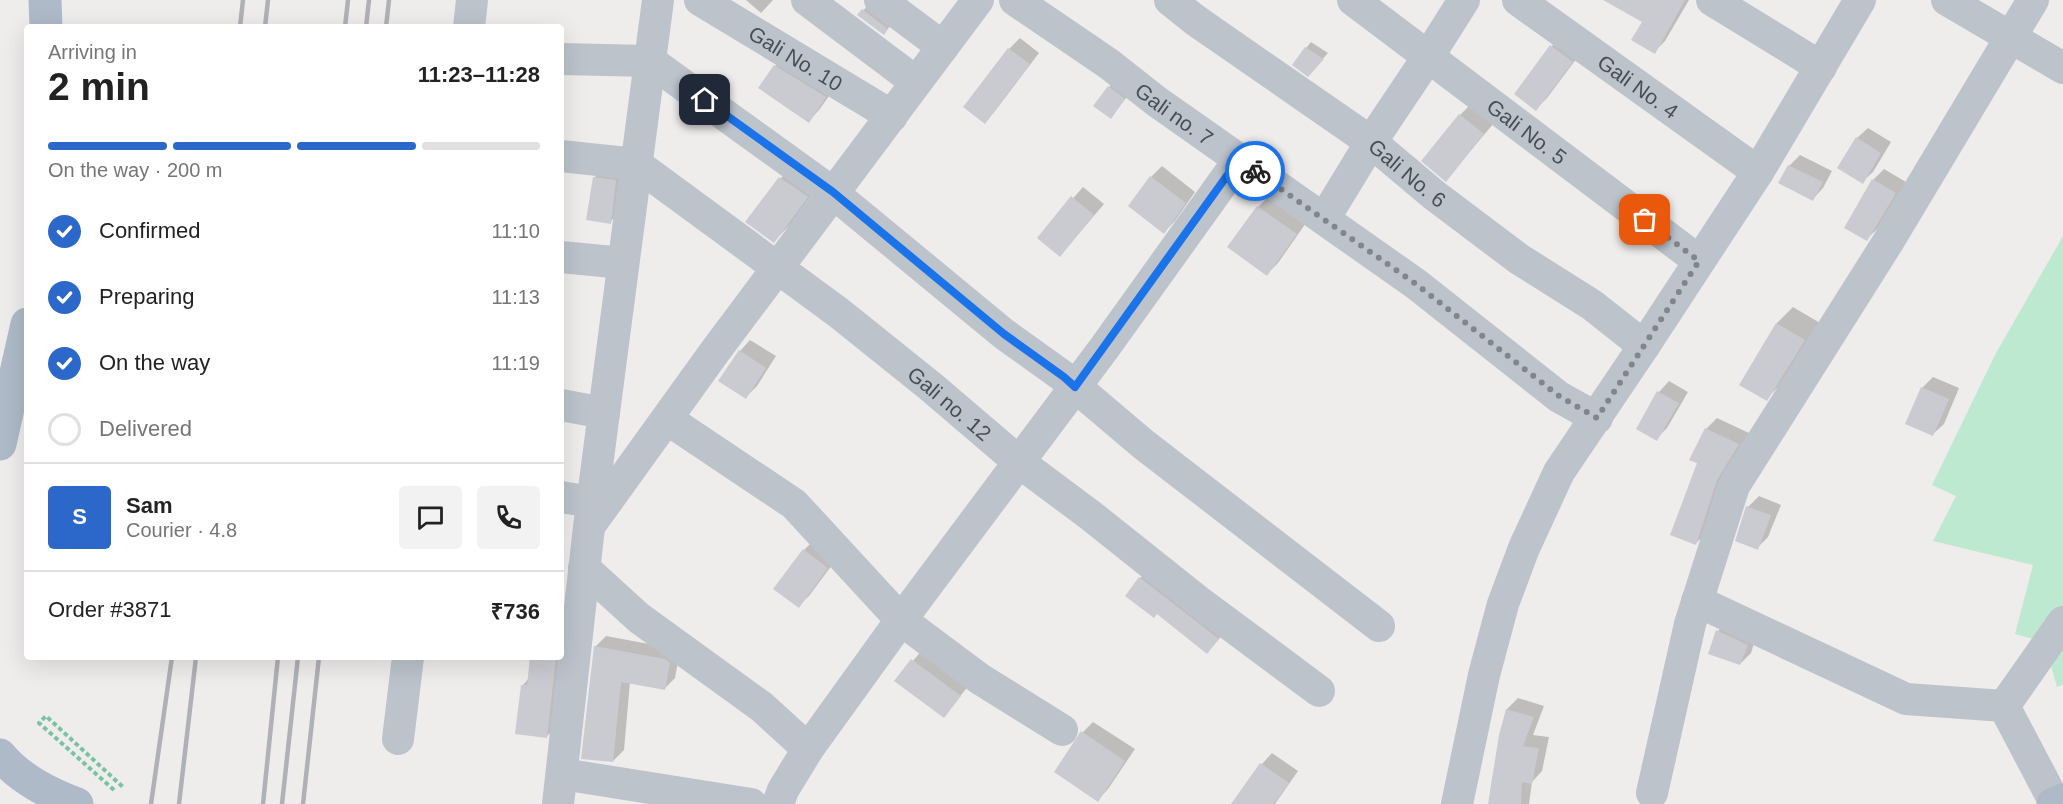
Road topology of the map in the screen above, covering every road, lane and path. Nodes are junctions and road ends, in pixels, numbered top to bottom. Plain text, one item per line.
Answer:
1 (45, 0) edge
2 (472, 0) edge
3 (658, 0) edge
4 (700, 0) edge
5 (807, 0) edge
6 (880, 0) edge
7 (978, 0) edge
8 (1015, 0) edge
9 (1170, 0) edge
10 (1353, 0) edge
11 (1464, 0) edge
12 (1518, 0) edge
13 (1712, 0) edge
14 (1860, 0) edge
15 (1947, 0) edge
16 (2033, 0) edge
17 (46, 24) edge
18 (469, 24) edge
19 (2011, 37) junction
20 (943, 47) junction
21 (1428, 57) junction
22 (564, 58) edge
23 (650, 60) junction
24 (1821, 67) junction
25 (2063, 68) edge
26 (916, 82) junction
27 (892, 116) junction
28 (1371, 142) junction
29 (564, 156) edge
30 (1239, 159) junction
31 (636, 164) junction
32 (1758, 172) junction
33 (833, 192) junction
34 (1324, 219) junction
35 (564, 257) edge
36 (1699, 261) junction
37 (623, 263) junction
38 (778, 267) junction
39 (24, 337) edge
40 (1644, 346) junction
41 (1075, 387) junction
42 (564, 406) edge
43 (604, 413) junction
44 (667, 418) junction
45 (1597, 418) junction
46 (0, 444) edge
47 (1019, 462) junction
48 (564, 499) edge
49 (590, 515) junction
50 (576, 576) edge
51 (1697, 601) junction
52 (901, 620) junction
53 (2063, 622) edge
54 (1379, 626) dead end
55 (408, 660) edge
56 (1319, 691) dead end
57 (2004, 706) junction
58 (1062, 730) dead end
59 (398, 738) dead end
60 (808, 748) junction
61 (0, 755) edge
62 (123, 788) dead end
63 (560, 789) edge
64 (114, 790) dead end
65 (1652, 793) dead end
66 (2057, 802) edge
67 (77, 804) edge
68 (751, 804) edge
69 (778, 804) edge
70 (1457, 804) edge

1 - 17 main road
2 - 18 street
3 - 23 street
4 - 27 street, Gali No. 10
5 - 26 street
6 - 20 street
7 - 20 street
8 - 30 street, Gali no. 7
9 - 28 street, Gali No. 6
10 - 21 street, Gali No. 5
11 - 21 street
12 - 32 street, Gali No. 4
13 - 24 street
14 - 24 street
15 - 19 street
16 - 19 street
19 - 25 street
19 - 51 street
20 - 26 street
21 - 28 street
21 - 36 street, Gali No. 5
22 - 23 street
23 - 31 street
23 - 33 street
24 - 32 street
26 - 27 street
27 - 33 street
28 - 34 street
28 - 40 street, Gali No. 6
29 - 31 street, Gali no. 12
30 - 34 street, Gali no. 7
30 - 41 street
31 - 37 street
31 - 38 street, Gali no. 12
32 - 36 street
33 - 38 street
33 - 41 street
34 - 45 street, Gali no. 7
35 - 37 street
36 - 40 street
37 - 43 street
38 - 44 street
38 - 47 street, Gali no. 12
39 - 46 main road
40 - 45 street
41 - 47 street
41 - 54 street
42 - 43 street
43 - 49 street
44 - 49 street
44 - 52 street
45 - 70 street
47 - 52 street
47 - 56 street, Gali no. 12
48 - 49 street
49 - 50 street
50 - 60 street
50 - 63 street
51 - 57 street
51 - 65 street
52 - 58 street
52 - 60 street
53 - 57 street
55 - 59 street
57 - 66 street
60 - 69 street
61 - 67 main road
62 - 64 path
63 - 68 street

